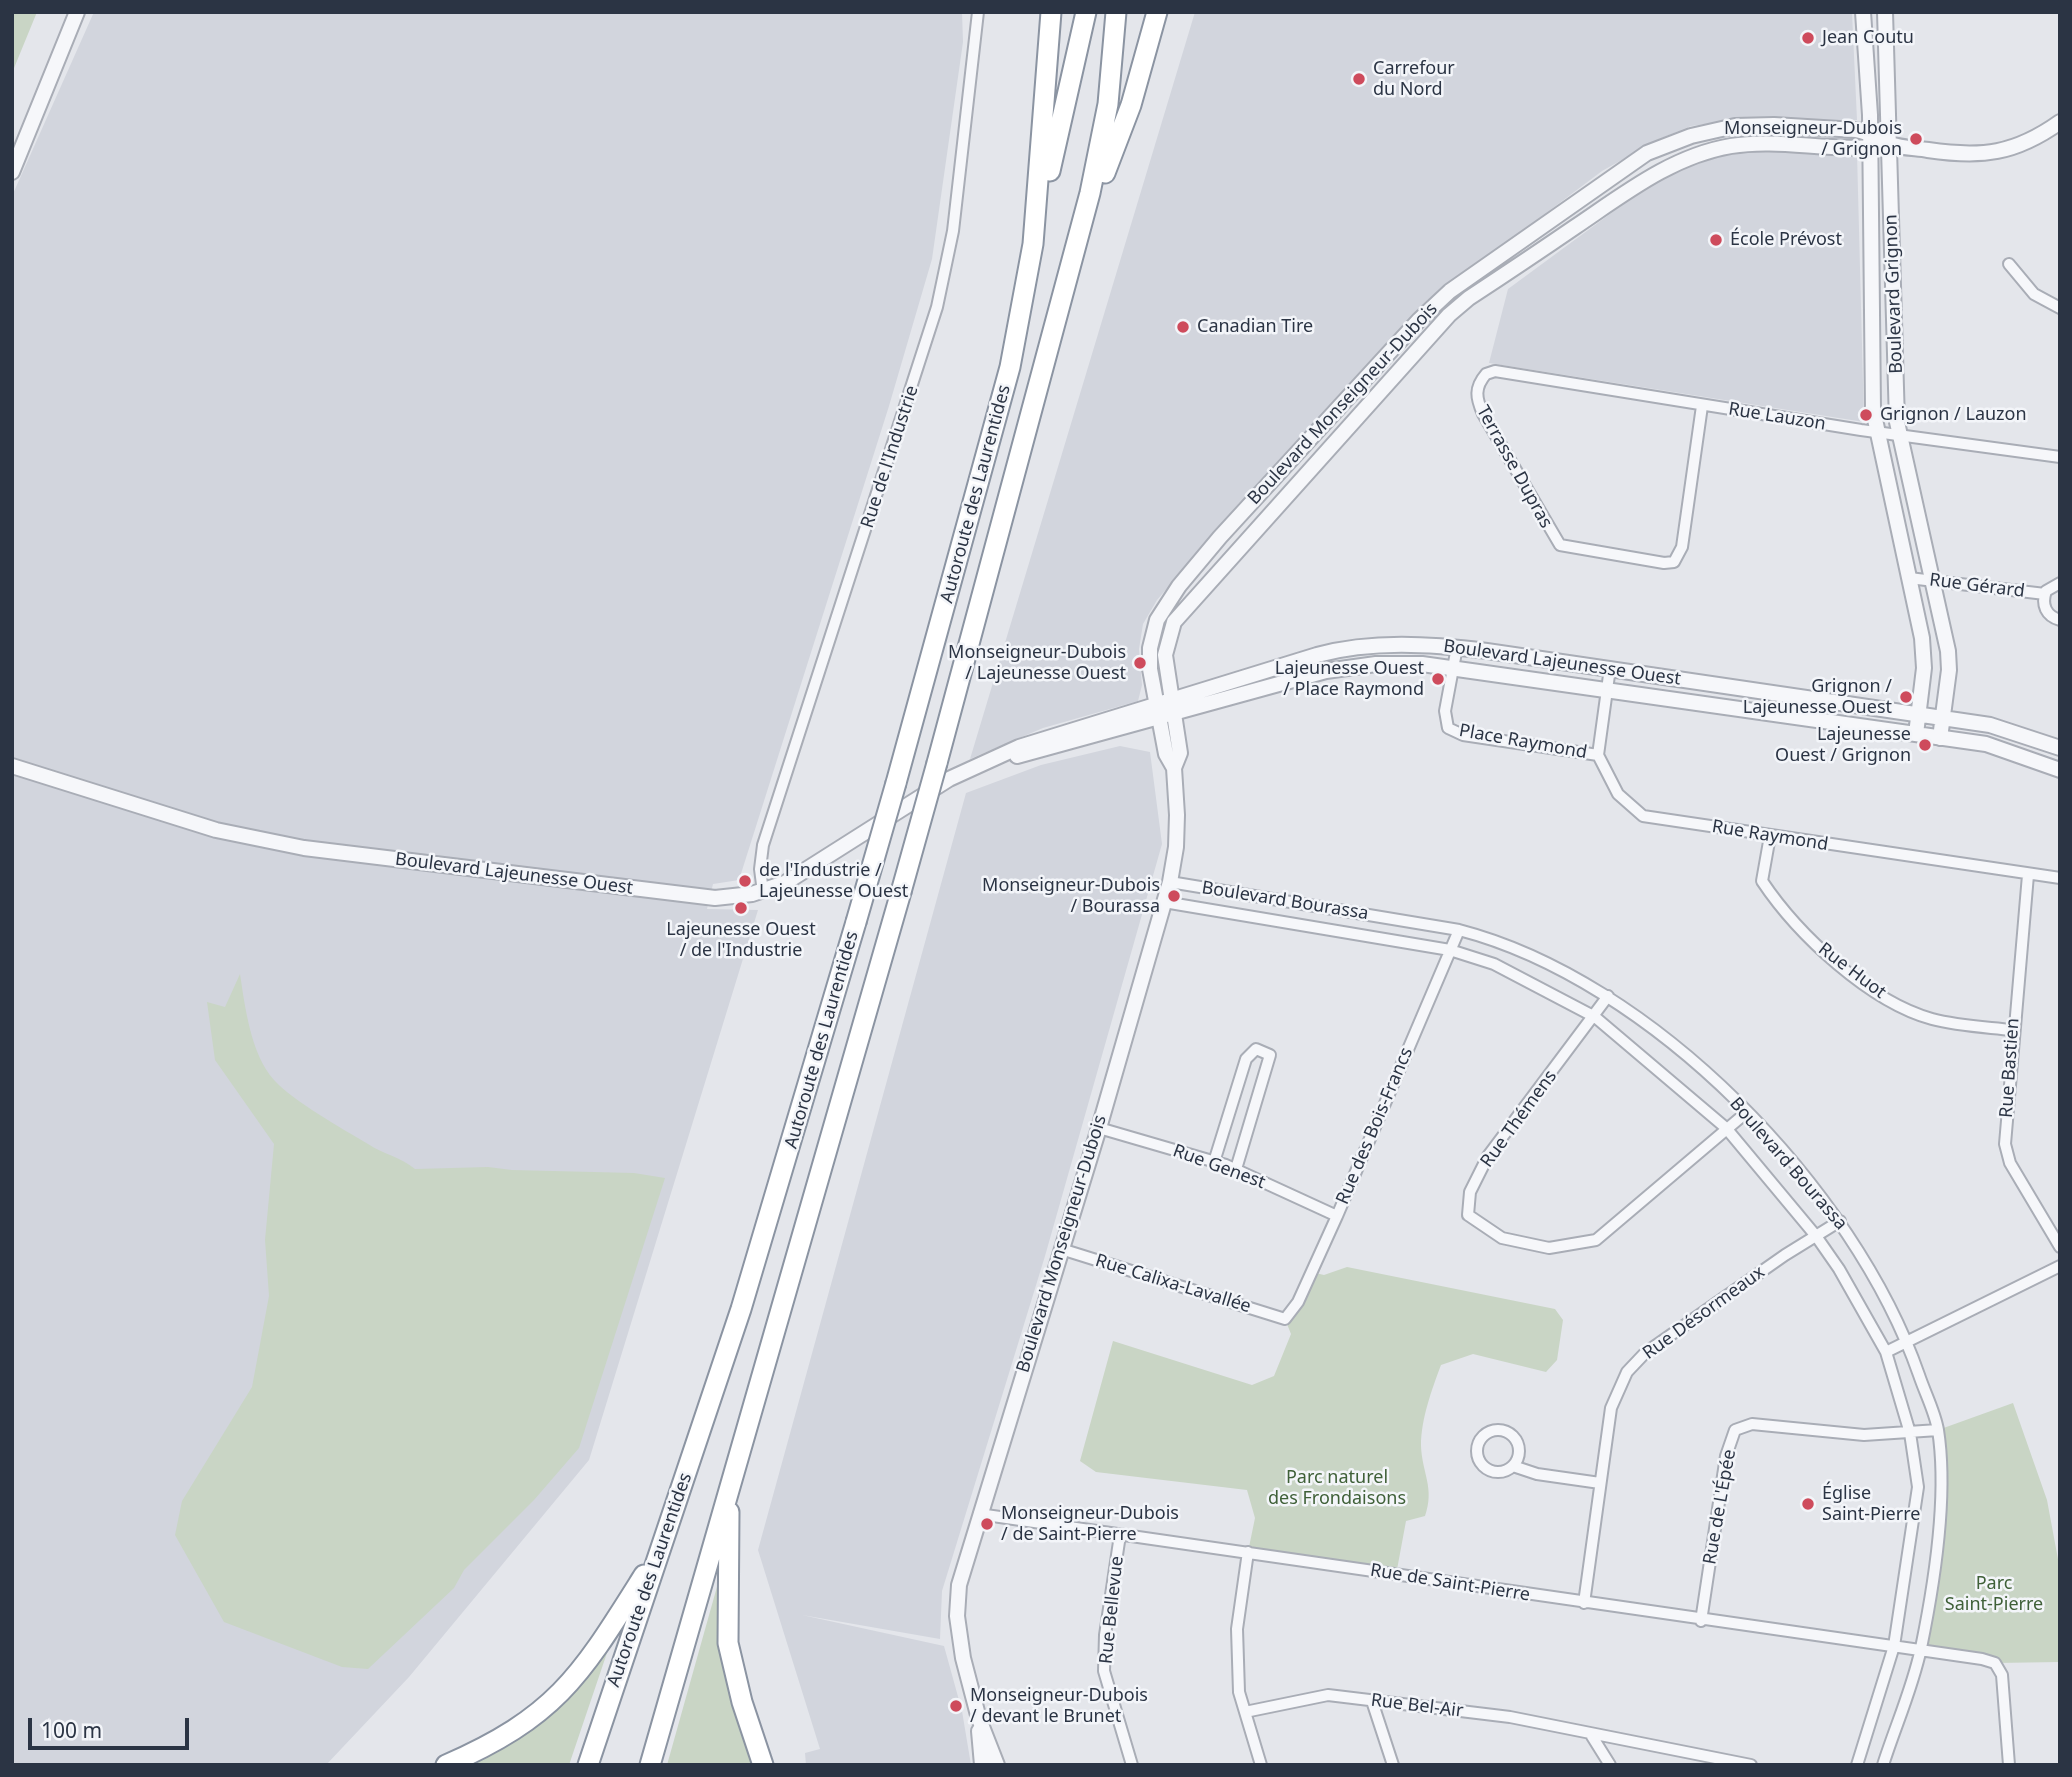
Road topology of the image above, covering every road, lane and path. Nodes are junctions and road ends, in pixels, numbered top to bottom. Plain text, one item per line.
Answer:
1 (76, 12) edge
2 (978, 12) edge
3 (1051, 12) edge
4 (1086, 12) edge
5 (1116, 12) edge
6 (1157, 12) edge
7 (1864, 12) edge
8 (1885, 12) edge
9 (2060, 121) edge
10 (1869, 132) junction
11 (1891, 144) junction
12 (1869, 149) junction
13 (12, 172) edge
14 (1079, 243) junction
15 (1032, 244) junction
16 (2009, 264) dead end
17 (2060, 308) edge
18 (1495, 372) joint
19 (1703, 406) junction
20 (1876, 432) junction
21 (1900, 435) junction
22 (2060, 457) edge
23 (1909, 579) junction
24 (1934, 580) junction
25 (2060, 583) edge
26 (2045, 594) junction
27 (2060, 620) edge
28 (1457, 647) junction
29 (1453, 667) junction
30 (1610, 668) junction
31 (1607, 689) junction
32 (1172, 700) junction
33 (1156, 704) junction
34 (1918, 713) junction
35 (1174, 715) junction
36 (1943, 717) junction
37 (1159, 719) junction
38 (1916, 734) junction
39 (1940, 738) junction
40 (2060, 748) edge
41 (1598, 755) junction
42 (992, 761) junction
43 (12, 766) edge
44 (1174, 768) junction
45 (2060, 770) edge
46 (1770, 836) junction
47 (2028, 874) junction
48 (2060, 878) edge
49 (1170, 882) junction
50 (762, 892) junction
51 (1164, 902) junction
52 (1459, 930) junction
53 (1450, 950) junction
54 (1608, 996) junction
55 (1595, 1017) junction
56 (2012, 1030) junction
57 (1747, 1112) junction
58 (1098, 1128) junction
59 (1726, 1128) junction
60 (1214, 1161) junction
61 (1236, 1169) junction
62 (1336, 1216) junction
63 (1840, 1221) junction
64 (1816, 1236) junction
65 (2060, 1247) edge
66 (1060, 1249) junction
67 (2060, 1266) edge
68 (1285, 1319) joint
69 (1907, 1340) junction
70 (1886, 1352) junction
71 (1938, 1430) junction
72 (1910, 1433) junction
73 (1513, 1466) junction
74 (730, 1483) junction
75 (1600, 1483) junction
76 (979, 1514) junction
77 (1914, 1529) junction
78 (1938, 1532) junction
79 (1120, 1535) junction
80 (661, 1548) junction
81 (1248, 1552) junction
82 (1584, 1603) junction
83 (1701, 1621) junction
84 (1894, 1646) junction
85 (1921, 1650) junction
86 (1372, 1701) junction
87 (1245, 1712) junction
88 (979, 1719) junction
89 (1590, 1733) junction
90 (1731, 1761) junction
91 (446, 1765) edge
92 (588, 1765) edge
93 (650, 1765) edge
94 (763, 1765) edge
95 (982, 1765) edge
96 (996, 1765) edge
97 (1132, 1765) edge
98 (1261, 1765) edge
99 (1393, 1765) edge
100 (1610, 1765) edge
101 (1716, 1765) edge
102 (1751, 1765) edge
103 (1857, 1765) edge
104 (1883, 1765) edge
105 (2010, 1765) edge

1 - 13 street
2 - 50 street, Rue de l'Industrie
3 - 15 highway, Autoroute des Laurentides
4 - 15 highway
5 - 14 highway, Autoroute des Laurentides
6 - 14 highway
7 - 10 street, Boulevard Grignon
8 - 11 street, Boulevard Grignon
9 - 11 street, Boulevard Monseigneur-Dubois
10 - 11 street, Boulevard Monseigneur-Dubois
10 - 12 street, Boulevard Grignon
10 - 33 street, Boulevard Monseigneur-Dubois
11 - 12 street, Boulevard Monseigneur-Dubois
11 - 21 street, Boulevard Grignon
12 - 20 street, Boulevard Grignon
12 - 32 street, Boulevard Monseigneur-Dubois
14 - 74 highway, Autoroute des Laurentides, bridge
15 - 80 highway, Autoroute des Laurentides, bridge
16 - 17 street
18 - 19 street, Rue Lauzon
18 - 19 street, Terrasse Dupras
19 - 20 street, Rue Lauzon
20 - 21 street, Rue Lauzon
20 - 23 street, Boulevard Grignon
21 - 22 street, Rue Lauzon
21 - 24 street, Boulevard Grignon
23 - 24 street, Rue Gérard
23 - 34 street, Boulevard Grignon
24 - 26 street, Rue Gérard
24 - 36 street, Boulevard Grignon
25 - 26 street, Rue Gérard
26 - 27 street, Rue Gérard
28 - 29 street, Place Raymond
28 - 30 street, Boulevard Lajeunesse Ouest
28 - 32 street, Boulevard Lajeunesse Ouest
29 - 31 street, Boulevard Lajeunesse Ouest
29 - 35 street, Boulevard Lajeunesse Ouest
29 - 41 street, Place Raymond
30 - 31 street
30 - 34 street, Boulevard Lajeunesse Ouest
31 - 38 street, Boulevard Lajeunesse Ouest
31 - 41 street
32 - 33 street, Boulevard Lajeunesse Ouest
32 - 35 street, Boulevard Monseigneur-Dubois
33 - 37 street, Boulevard Monseigneur-Dubois
33 - 42 street, Boulevard Lajeunesse Ouest
34 - 36 street, Boulevard Lajeunesse Ouest
34 - 38 street, Boulevard Grignon
35 - 37 street, Boulevard Lajeunesse Ouest
35 - 44 street, Boulevard Monseigneur-Dubois
36 - 39 street, Boulevard Grignon
36 - 40 street, Boulevard Lajeunesse Ouest
37 - 42 street, Boulevard Lajeunesse Ouest
37 - 44 street, Boulevard Monseigneur-Dubois
38 - 39 street, Boulevard Lajeunesse Ouest
39 - 45 street, Boulevard Lajeunesse Ouest
41 - 46 street, Rue Raymond
42 - 50 street, Boulevard Lajeunesse Ouest
43 - 50 street, Boulevard Lajeunesse Ouest
44 - 49 street, Boulevard Monseigneur-Dubois
46 - 47 street, Rue Raymond
46 - 56 street, Rue Huot
47 - 48 street, Rue Raymond
47 - 56 street, Rue Bastien
49 - 51 street, Boulevard Monseigneur-Dubois
49 - 52 street, Boulevard Bourassa
51 - 53 street, Boulevard Bourassa
51 - 58 street, Boulevard Monseigneur-Dubois
52 - 53 street, Rue des Bois-Francs
52 - 54 street, Boulevard Bourassa
53 - 55 street, Boulevard Bourassa
53 - 62 street, Rue des Bois-Francs
54 - 55 street, Rue Thémens
54 - 57 street, Boulevard Bourassa
55 - 59 street, Boulevard Bourassa
55 - 59 street, Rue Thémens
56 - 65 street, Rue Bastien
57 - 59 street, Rue Thémens
57 - 63 street, Boulevard Bourassa
58 - 60 street, Rue Genest
58 - 66 street, Boulevard Monseigneur-Dubois
59 - 64 street, Boulevard Bourassa
60 - 61 street, Rue Genest
60 - 61 street
61 - 62 street, Rue Genest
62 - 68 street, Rue des Bois-Francs
63 - 64 street, Rue Désormeaux
63 - 69 street, Boulevard Bourassa
64 - 70 street, Boulevard Bourassa
64 - 75 street, Rue Désormeaux
66 - 68 street, Rue Calixa-Lavallée
66 - 76 street, Boulevard Monseigneur-Dubois
67 - 69 street
69 - 70 street
69 - 71 street, Boulevard Bourassa
70 - 72 street, Boulevard Bourassa
71 - 72 street, Rue de L'Épée
71 - 78 street, Boulevard Bourassa
72 - 77 street, Boulevard Bourassa
72 - 83 street, Rue de L'Épée
73 - 73 street
73 - 75 street
74 - 93 highway, Autoroute des Laurentides
74 - 94 highway
75 - 82 street, Rue Désormeaux
76 - 79 street, Rue de Saint-Pierre
76 - 88 street, Boulevard Monseigneur-Dubois
77 - 78 street
77 - 84 street, Boulevard Bourassa
78 - 85 street, Boulevard Bourassa
79 - 81 street, Rue de Saint-Pierre
79 - 97 street, Rue Bellevue
80 - 91 highway
80 - 92 highway, Autoroute des Laurentides
81 - 82 street, Rue de Saint-Pierre
81 - 87 street
82 - 83 street, Rue de Saint-Pierre
83 - 84 street, Rue de Saint-Pierre
84 - 85 street, Rue de Saint-Pierre
84 - 103 street, Boulevard Bourassa
85 - 104 street, Boulevard Bourassa
85 - 105 street, Rue de Saint-Pierre
86 - 87 street, Rue Bel-Air
86 - 89 street, Rue Bel-Air
86 - 99 street
87 - 98 street
88 - 95 street, Boulevard Monseigneur-Dubois
88 - 96 street, Boulevard Monseigneur-Dubois
89 - 90 street, Rue Bel-Air
89 - 100 street
90 - 101 street, Rue Bel-Air
90 - 102 street, Rue Bel-Air

